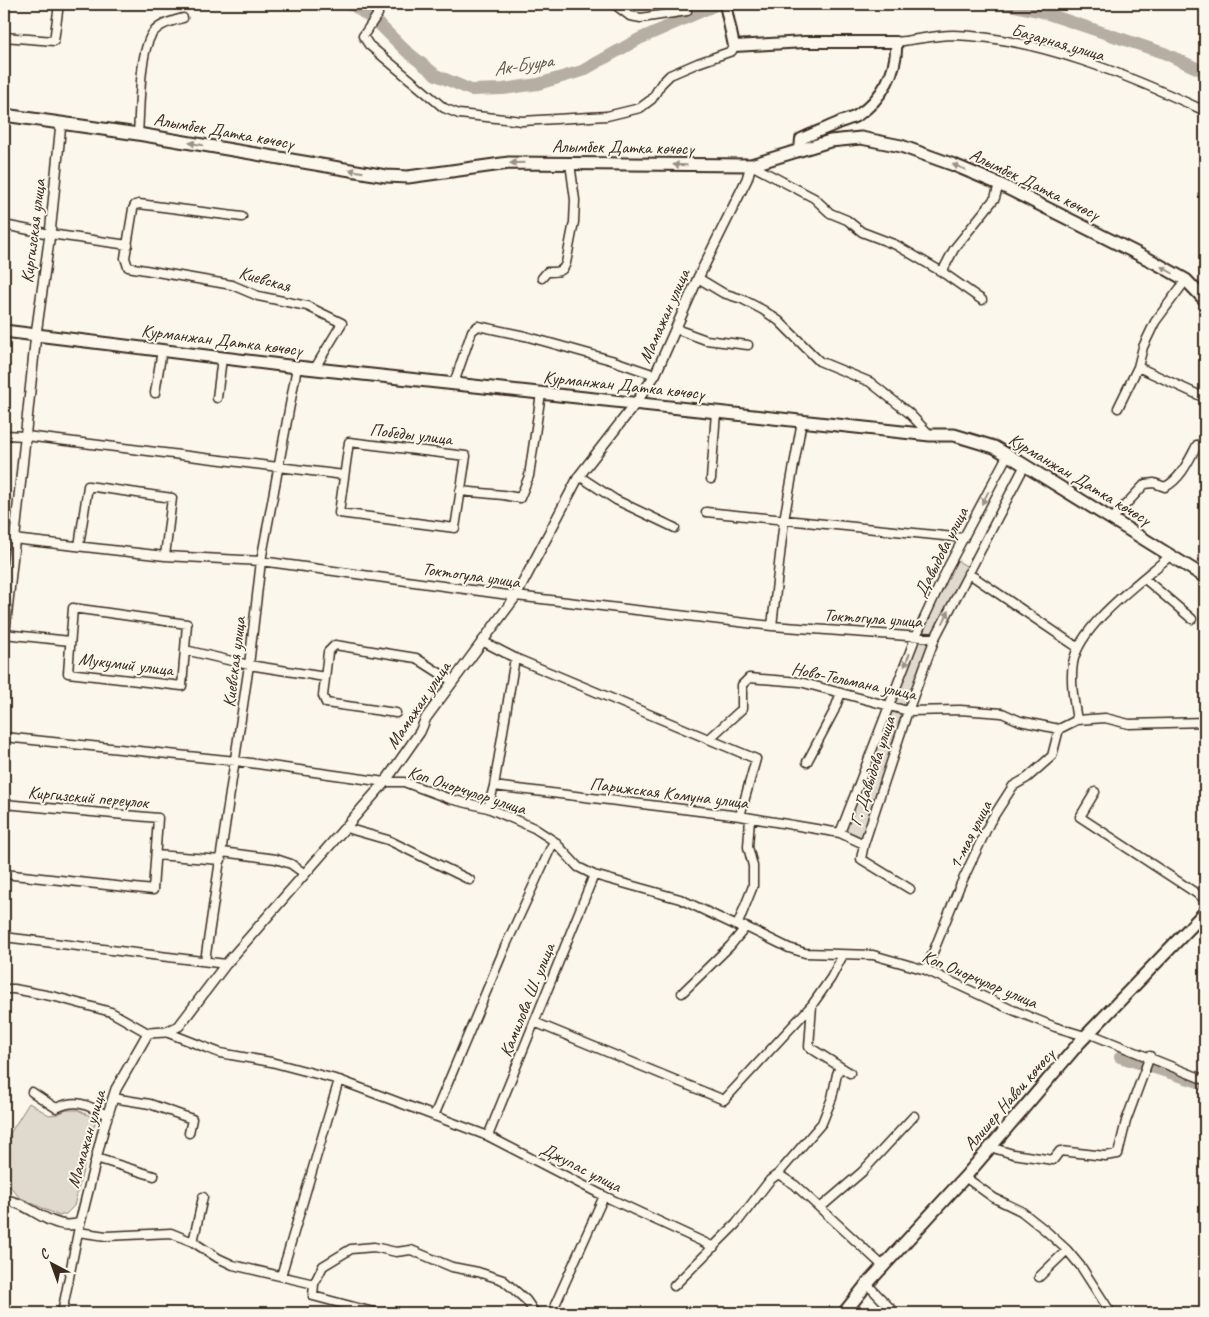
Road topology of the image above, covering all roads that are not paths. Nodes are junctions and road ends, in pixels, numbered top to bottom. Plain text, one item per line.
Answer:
1 (59, 4) edge
2 (372, 4) edge
3 (614, 4) edge
4 (725, 4) edge
5 (687, 11) dead end
6 (183, 18) dead end
7 (4, 37) edge
8 (896, 42) junction
9 (734, 46) junction
10 (1205, 111) edge
11 (4, 115) edge
12 (61, 123) junction
13 (138, 134) junction
14 (800, 150) junction
15 (570, 163) junction
16 (751, 165) junction
17 (999, 184) junction
18 (242, 218) dead end
19 (4, 225) edge
20 (50, 234) junction
21 (128, 245) junction
22 (942, 272) junction
23 (542, 278) dead end
24 (698, 278) junction
25 (1186, 280) junction
26 (982, 300) dead end
27 (1205, 300) edge
28 (676, 329) junction
29 (4, 331) edge
30 (36, 334) junction
31 (748, 345) dead end
32 (162, 350) junction
33 (222, 358) junction
34 (297, 367) junction
35 (1138, 367) junction
36 (315, 368) junction
37 (655, 375) junction
38 (454, 383) junction
39 (155, 393) dead end
40 (541, 394) junction
41 (217, 398) dead end
42 (1205, 398) edge
43 (635, 404) junction
44 (1118, 408) dead end
45 (716, 412) junction
46 (802, 421) junction
47 (4, 435) edge
48 (930, 435) junction
49 (26, 436) junction
50 (1205, 448) edge
51 (1008, 454) junction
52 (1025, 465) junction
53 (280, 468) junction
54 (344, 475) junction
55 (579, 476) junction
56 (711, 479) dead end
57 (460, 491) junction
58 (706, 512) dead end
59 (1112, 519) junction
60 (784, 520) junction
61 (675, 528) dead end
62 (4, 538) edge
63 (964, 538) junction
64 (14, 539) junction
65 (79, 546) junction
66 (1171, 555) junction
67 (165, 556) junction
68 (262, 561) junction
69 (968, 573) junction
70 (1205, 577) edge
71 (1145, 578) junction
72 (516, 596) junction
73 (1192, 618) dead end
74 (772, 626) junction
75 (4, 636) edge
76 (916, 636) junction
77 (935, 638) junction
78 (70, 641) junction
79 (482, 641) junction
80 (1077, 648) junction
81 (185, 650) junction
82 (515, 658) junction
83 (249, 664) junction
84 (325, 677) junction
85 (452, 681) junction
86 (841, 693) junction
87 (889, 706) junction
88 (908, 711) junction
89 (396, 713) dead end
90 (1078, 720) junction
91 (1205, 722) edge
92 (1059, 729) junction
93 (4, 737) edge
94 (708, 740) junction
95 (236, 761) junction
96 (807, 762) dead end
97 (385, 782) junction
98 (494, 786) junction
99 (1095, 792) dead end
100 (4, 804) edge
101 (488, 808) junction
102 (740, 816) junction
103 (750, 818) junction
104 (346, 828) junction
105 (840, 833) junction
106 (554, 841) junction
107 (864, 844) junction
108 (222, 852) junction
109 (156, 855) junction
110 (221, 860) junction
111 (4, 874) edge
112 (305, 874) junction
113 (594, 875) junction
114 (470, 880) dead end
115 (910, 889) dead end
116 (1205, 899) edge
117 (1205, 912) edge
118 (1200, 925) edge
119 (737, 926) junction
120 (746, 928) junction
121 (4, 937) edge
122 (843, 955) junction
123 (205, 961) junction
124 (226, 964) junction
125 (926, 970) junction
126 (4, 989) edge
127 (682, 993) dead end
128 (812, 1005) junction
129 (534, 1022) junction
130 (166, 1032) junction
131 (148, 1033) junction
132 (1087, 1035) junction
133 (1150, 1056) junction
134 (840, 1067) junction
135 (850, 1074) dead end
136 (339, 1080) junction
137 (1205, 1080) edge
138 (32, 1092) dead end
139 (113, 1098) junction
140 (107, 1115) junction
141 (434, 1116) junction
142 (914, 1116) dead end
143 (189, 1133) dead end
144 (488, 1136) junction
145 (990, 1147) junction
146 (96, 1158) junction
147 (778, 1174) junction
148 (154, 1176) dead end
149 (965, 1177) junction
150 (604, 1196) junction
151 (203, 1197) dead end
152 (4, 1200) edge
153 (820, 1208) junction
154 (79, 1227) junction
155 (193, 1242) junction
156 (714, 1247) junction
157 (1067, 1250) junction
158 (883, 1266) junction
159 (281, 1276) junction
160 (1039, 1276) dead end
161 (314, 1284) junction
162 (867, 1284) junction
163 (674, 1286) dead end
164 (555, 1305) dead end
165 (62, 1313) edge
166 (377, 1313) edge
167 (535, 1313) edge
168 (844, 1313) edge
169 (895, 1313) edge
170 (1112, 1313) edge

1 - 7 street
2 - 9 street
3 - 5 street
4 - 9 main road
6 - 13 street
8 - 9 main road
8 - 10 street, Базарная улица
8 - 14 main road
11 - 12 main road, Алымбек Датка көчөсү
12 - 13 main road, Алымбек Датка көчөсү
12 - 20 street, Киргизская улица
15 -> 13 main road, Алымбек Датка көчөсү
14 - 16 main road, Алымбек Датка көчөсү
17 -> 14 main road, Алымбек Датка көчөсү
16 -> 15 main road, Алымбек Датка көчөсү
15 - 23 street
16 - 22 street
16 - 24 street, Мамажан улица
17 - 22 street
25 -> 17 main road, Алымбек Датка көчөсү
18 - 21 street
19 - 20 street
20 - 21 street
20 - 30 street, Киргизская улица
21 - 36 street, Киевская
22 - 26 street
24 - 28 street, Мамажан улица
24 - 48 street
25 - 27 main road, Алымбек Датка көчөсү
25 - 35 street
28 - 31 street
28 - 37 street, Мамажан улица
29 - 30 main road, Курманжан Датка көчөсү
30 - 32 main road, Курманжан Датка көчөсү
30 - 49 street, Киргизская улица
32 - 33 main road, Курманжан Датка көчөсү
32 - 39 street
33 - 34 main road, Курманжан Датка көчөсү
33 - 41 street
34 - 36 main road, Курманжан Датка көчөсү
34 - 53 street, Киевская улица
35 - 42 street
35 - 44 street
36 - 38 main road, Курманжан Датка көчөсү
37 - 38 street
37 - 43 street, Мамажан улица
38 - 40 main road, Курманжан Датка көчөсү
40 - 43 main road, Курманжан Датка көчөсү
40 - 57 street
43 - 45 main road, Курманжан Датка көчөсү
43 - 55 street, Мамажан улица
45 - 46 main road, Курманжан Датка көчөсү
45 - 56 street
46 - 48 main road, Курманжан Датка көчөсү
46 - 60 street
47 - 49 street
48 - 51 main road, Курманжан Датка көчөсү
49 - 53 street
49 - 64 street, Киргизская улица
50 - 59 street
51 - 52 main road, Курманжан Датка көчөсү
51 -> 63 street, Давыдова улица
52 - 59 main road, Курманжан Датка көчөсү
52 - 69 street, Г. Давыдова улица
53 - 54 street
53 - 68 street, Киевская улица
54 - 57 street, Победы улица
54 - 57 street, Победы улица
55 - 61 street
55 - 72 street, Мамажан улица
58 - 60 street
59 - 66 main road, Курманжан Датка көчөсү
60 - 63 street
60 - 74 street
62 - 64 street, Токтогула улица
63 - 76 street, Давыдова улица
64 - 65 street, Токтогула улица
64 - 75 street, Киргизская улица
65 - 67 street, Токтогула улица
65 - 67 street
66 - 70 main road, Курманжан Датка көчөсү
66 - 71 street
67 - 68 street, Токтогула улица
68 - 72 street, Токтогула улица
68 - 83 street, Киевская улица
77 -> 69 street, Г. Давыдова улица
69 - 80 street
71 - 73 street
71 - 80 street
72 - 74 street, Токтогула улица
72 - 79 street, Мамажан улица
74 - 76 street, Токтогула улица
75 - 78 street, Мукумий улица
76 - 77 street, Токтогула улица
76 -> 87 street, Давыдова улица
77 - 88 street, Г. Давыдова улица
78 - 81 street, Мукумий улица
78 - 81 street, Мукумий улица
79 - 82 street
79 - 85 street, Мамажан улица
80 - 90 street
81 - 83 street
82 - 94 street
82 - 98 street
83 - 84 street
83 - 95 street, Киевская улица
84 - 85 street
84 - 89 street
85 - 97 street, Мамажан улица
86 - 87 street, Ново-Тельмана улица
86 - 94 street, Ново-Тельмана улица
86 - 96 street
87 - 88 street, Ново-Тельмана улица
87 - 105 street, Давыдова улица
88 - 92 street, Ново-Тельмана улица
88 - 107 street, Г. Давыдова улица
90 - 91 street
90 - 92 street
92 - 125 street, 1-мая улица
93 - 95 street, Коп Онорчулор улица
94 - 102 street
95 - 97 street, Коп Онорчулор улица
95 - 108 street, Киевская улица
97 - 101 street, Коп Онорчулор улица
97 - 104 street, Мамажан улица
98 - 101 street
98 - 102 street, Парижская Комуна улица
99 - 116 street
100 - 109 street, Киргизский переулок
101 - 106 street, Коп Онорчулор улица
102 - 103 street, Парижская Комуна улица
103 - 105 street, Парижская Комуна улица
103 - 119 street
104 - 112 street, Мамажан улица
104 - 114 street
105 - 107 street, Парижская Комуна улица
106 - 113 street, Коп Онорчулор улица
106 - 141 street
107 - 115 street
108 - 110 street, Киевская улица
108 - 112 street
109 - 110 street
109 - 111 street, Киргизский переулок
110 - 123 street, Киевская улица
112 - 124 street, Мамажан улица
113 - 119 street, Коп Онорчулор улица
113 - 129 street, Камилова Ш. улица
117 - 118 main road, Алишер Навои көчөсү
118 - 132 main road, Алишер Навои көчөсү
119 - 120 street, Коп Онорчулор улица
120 - 122 street, Коп Онорчулор улица
120 - 127 street
121 - 123 street
122 - 125 street, Коп Онорчулор улица
122 - 128 street
123 - 124 street
124 - 130 street, Мамажан улица
125 - 132 street, Коп Онорчулор улица
126 - 131 street
128 - 129 street
128 - 134 street
129 - 144 street, Камилова Ш. улица
130 - 131 street
130 - 136 street, Джупас улица
131 - 139 street, Мамажан улица
132 - 133 street, Коп Онорчулор улица
132 - 145 main road, Алишер Навои көчөсү
133 - 137 street, Коп Онорчулор улица
133 - 145 street
134 - 135 street
134 - 147 street
136 - 141 street, Джупас улица
136 - 159 street
138 - 140 street
139 - 140 street, Мамажан улица
139 - 143 street
140 - 146 street, Мамажан улица
141 - 144 street, Джупас улица
142 - 153 street
144 - 150 street, Джупас улица
145 - 149 main road, Алишер Навои көчөсү
146 - 148 street
146 - 154 street, Мамажан улица
147 - 153 street
147 - 156 street
149 - 157 street
149 - 158 main road, Алишер Навои көчөсү
150 - 156 street, Джупас улица
150 - 164 street
151 - 155 street
152 - 154 street
153 - 158 street
154 - 155 street
154 - 165 street
155 - 159 street
156 - 163 street
157 - 160 street
157 - 170 street
158 - 162 main road, Алишер Навои көчөсү
159 - 161 street
161 - 166 street
161 - 167 street
162 - 168 main road, Алишер Навои көчөсү
162 - 169 street

